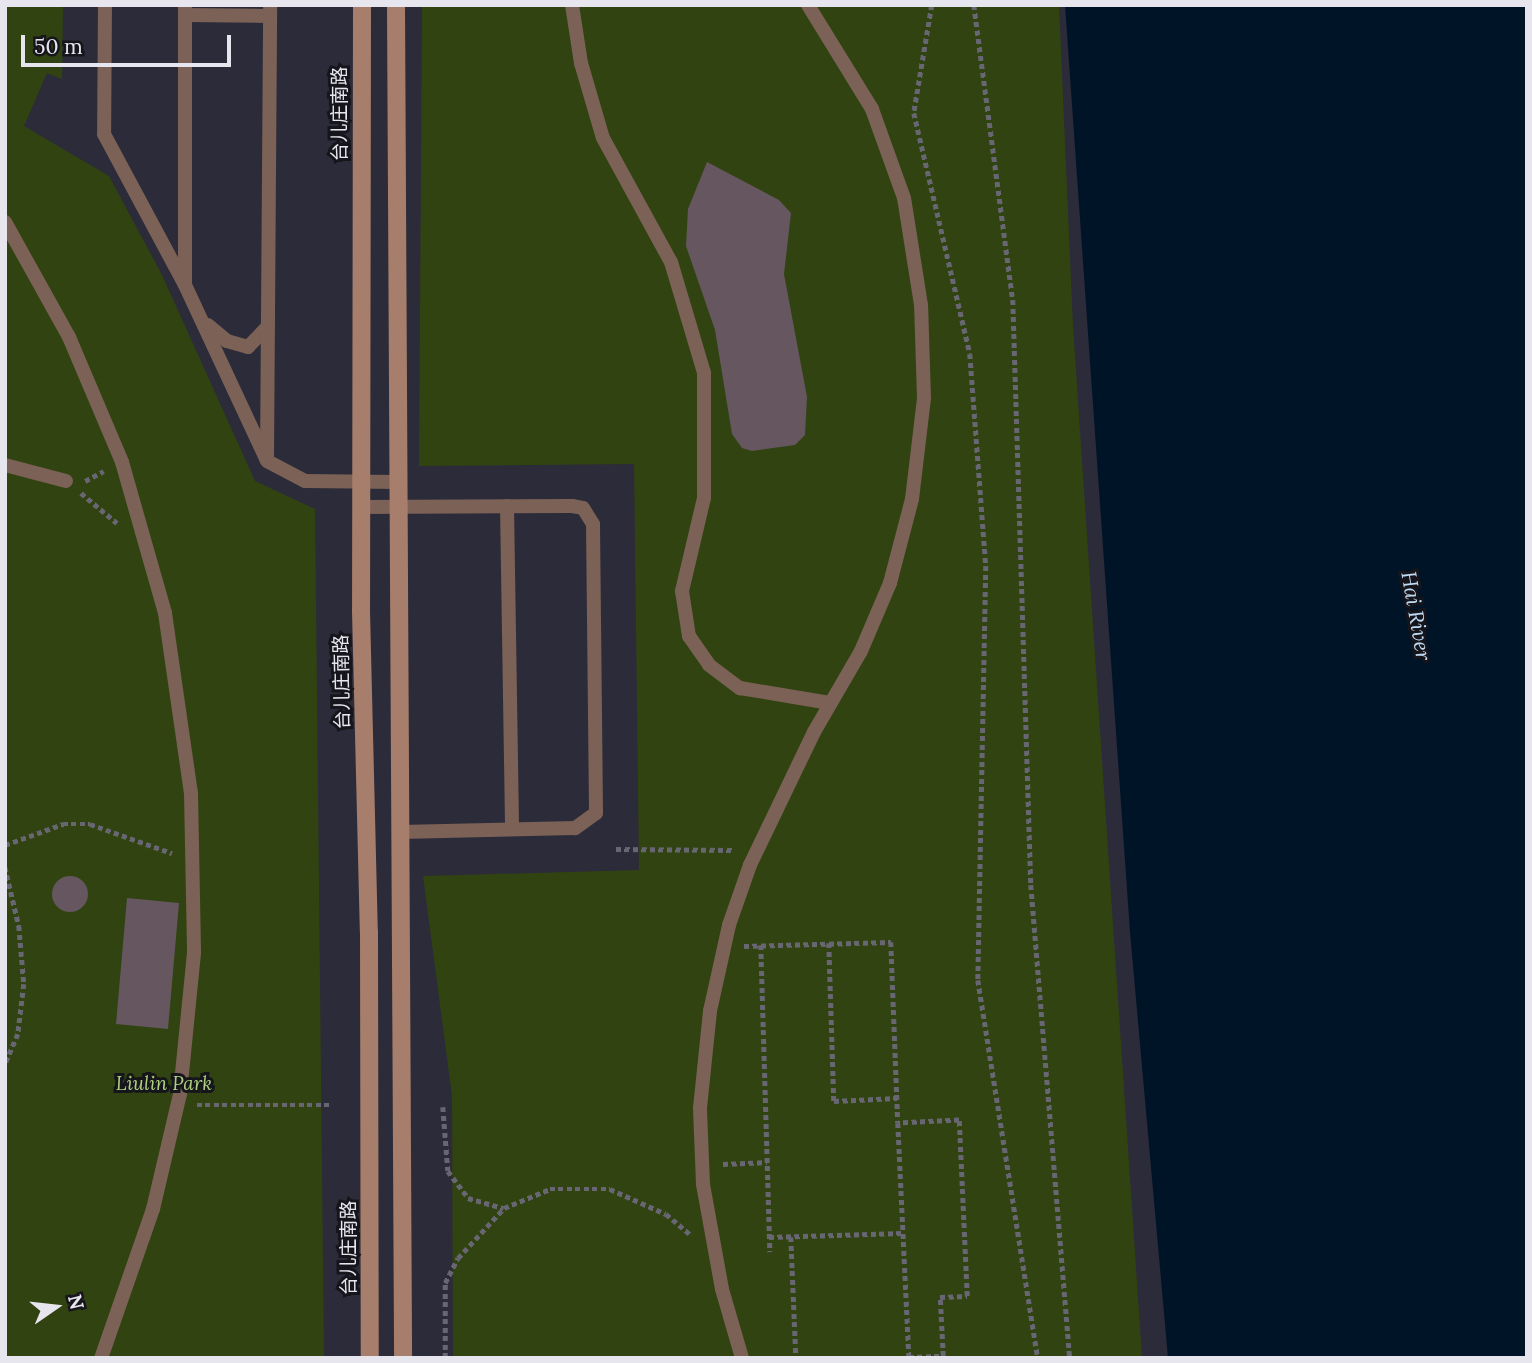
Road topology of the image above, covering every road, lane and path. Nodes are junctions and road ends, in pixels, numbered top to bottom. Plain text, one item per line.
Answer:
1 (105, 5) edge
2 (362, 5) edge
3 (396, 5) edge
4 (572, 5) edge
5 (808, 5) edge
6 (932, 5) edge
7 (974, 5) edge
8 (185, 10) edge
9 (270, 11) edge
10 (5, 222) edge
11 (185, 285) junction
12 (199, 317) junction
13 (268, 326) junction
14 (118, 450) junction
15 (267, 461) junction
16 (5, 465) edge
17 (66, 481) junction
18 (362, 481) junction
19 (396, 482) junction
20 (396, 506) junction
21 (507, 506) junction
22 (362, 507) junction
23 (120, 526) dead end
24 (830, 703) junction
25 (512, 830) junction
26 (400, 832) junction
27 (5, 845) edge
28 (616, 849) dead end
29 (757, 850) junction
30 (195, 863) junction
31 (5, 867) edge
32 (829, 943) junction
33 (761, 945) junction
34 (724, 946) junction
35 (5, 1065) edge
36 (897, 1098) junction
37 (178, 1105) junction
38 (329, 1105) dead end
39 (443, 1107) dead end
40 (898, 1123) junction
41 (767, 1162) junction
42 (702, 1164) junction
43 (505, 1208) junction
44 (903, 1233) junction
45 (769, 1237) junction
46 (792, 1237) junction
47 (770, 1252) dead end
48 (715, 1258) junction
49 (920, 1357) edge
50 (101, 1358) edge
51 (370, 1358) edge
52 (403, 1358) edge
53 (445, 1358) edge
54 (741, 1358) edge
55 (796, 1358) edge
56 (1038, 1358) edge
57 (1070, 1358) edge

1 - 11 lane
2 - 18 main road, 台儿庄南路
3 - 19 main road
4 - 24 lane
5 - 24 lane
6 - 56 path
7 - 57 path
8 - 9 lane
8 - 11 lane
9 - 13 lane
10 - 14 lane
11 - 12 lane
12 - 13 lane
12 - 15 lane
13 - 15 lane
14 - 17 path
14 - 30 lane
15 - 18 lane
16 - 17 lane
17 - 23 path
18 - 19 lane
18 - 22 main road, 台儿庄南路
19 - 20 main road
20 - 21 lane
20 - 22 lane
20 - 26 main road
21 - 25 lane
21 - 25 lane
22 - 51 main road, 台儿庄南路
24 - 29 lane
25 - 26 lane
26 - 52 main road
27 - 30 path
28 - 29 path
29 - 34 lane
30 - 37 lane
31 - 35 path
32 - 33 path
32 - 36 path
32 - 36 path
33 - 34 path
33 - 41 path
34 - 42 lane
36 - 40 path
37 - 38 path
37 - 50 lane
39 - 43 path
40 - 44 path
40 - 49 path
41 - 42 path
41 - 45 path
42 - 48 lane
43 - 48 path
43 - 53 path
44 - 46 path
44 - 49 path
45 - 46 path
45 - 47 path
46 - 55 path
48 - 54 lane

